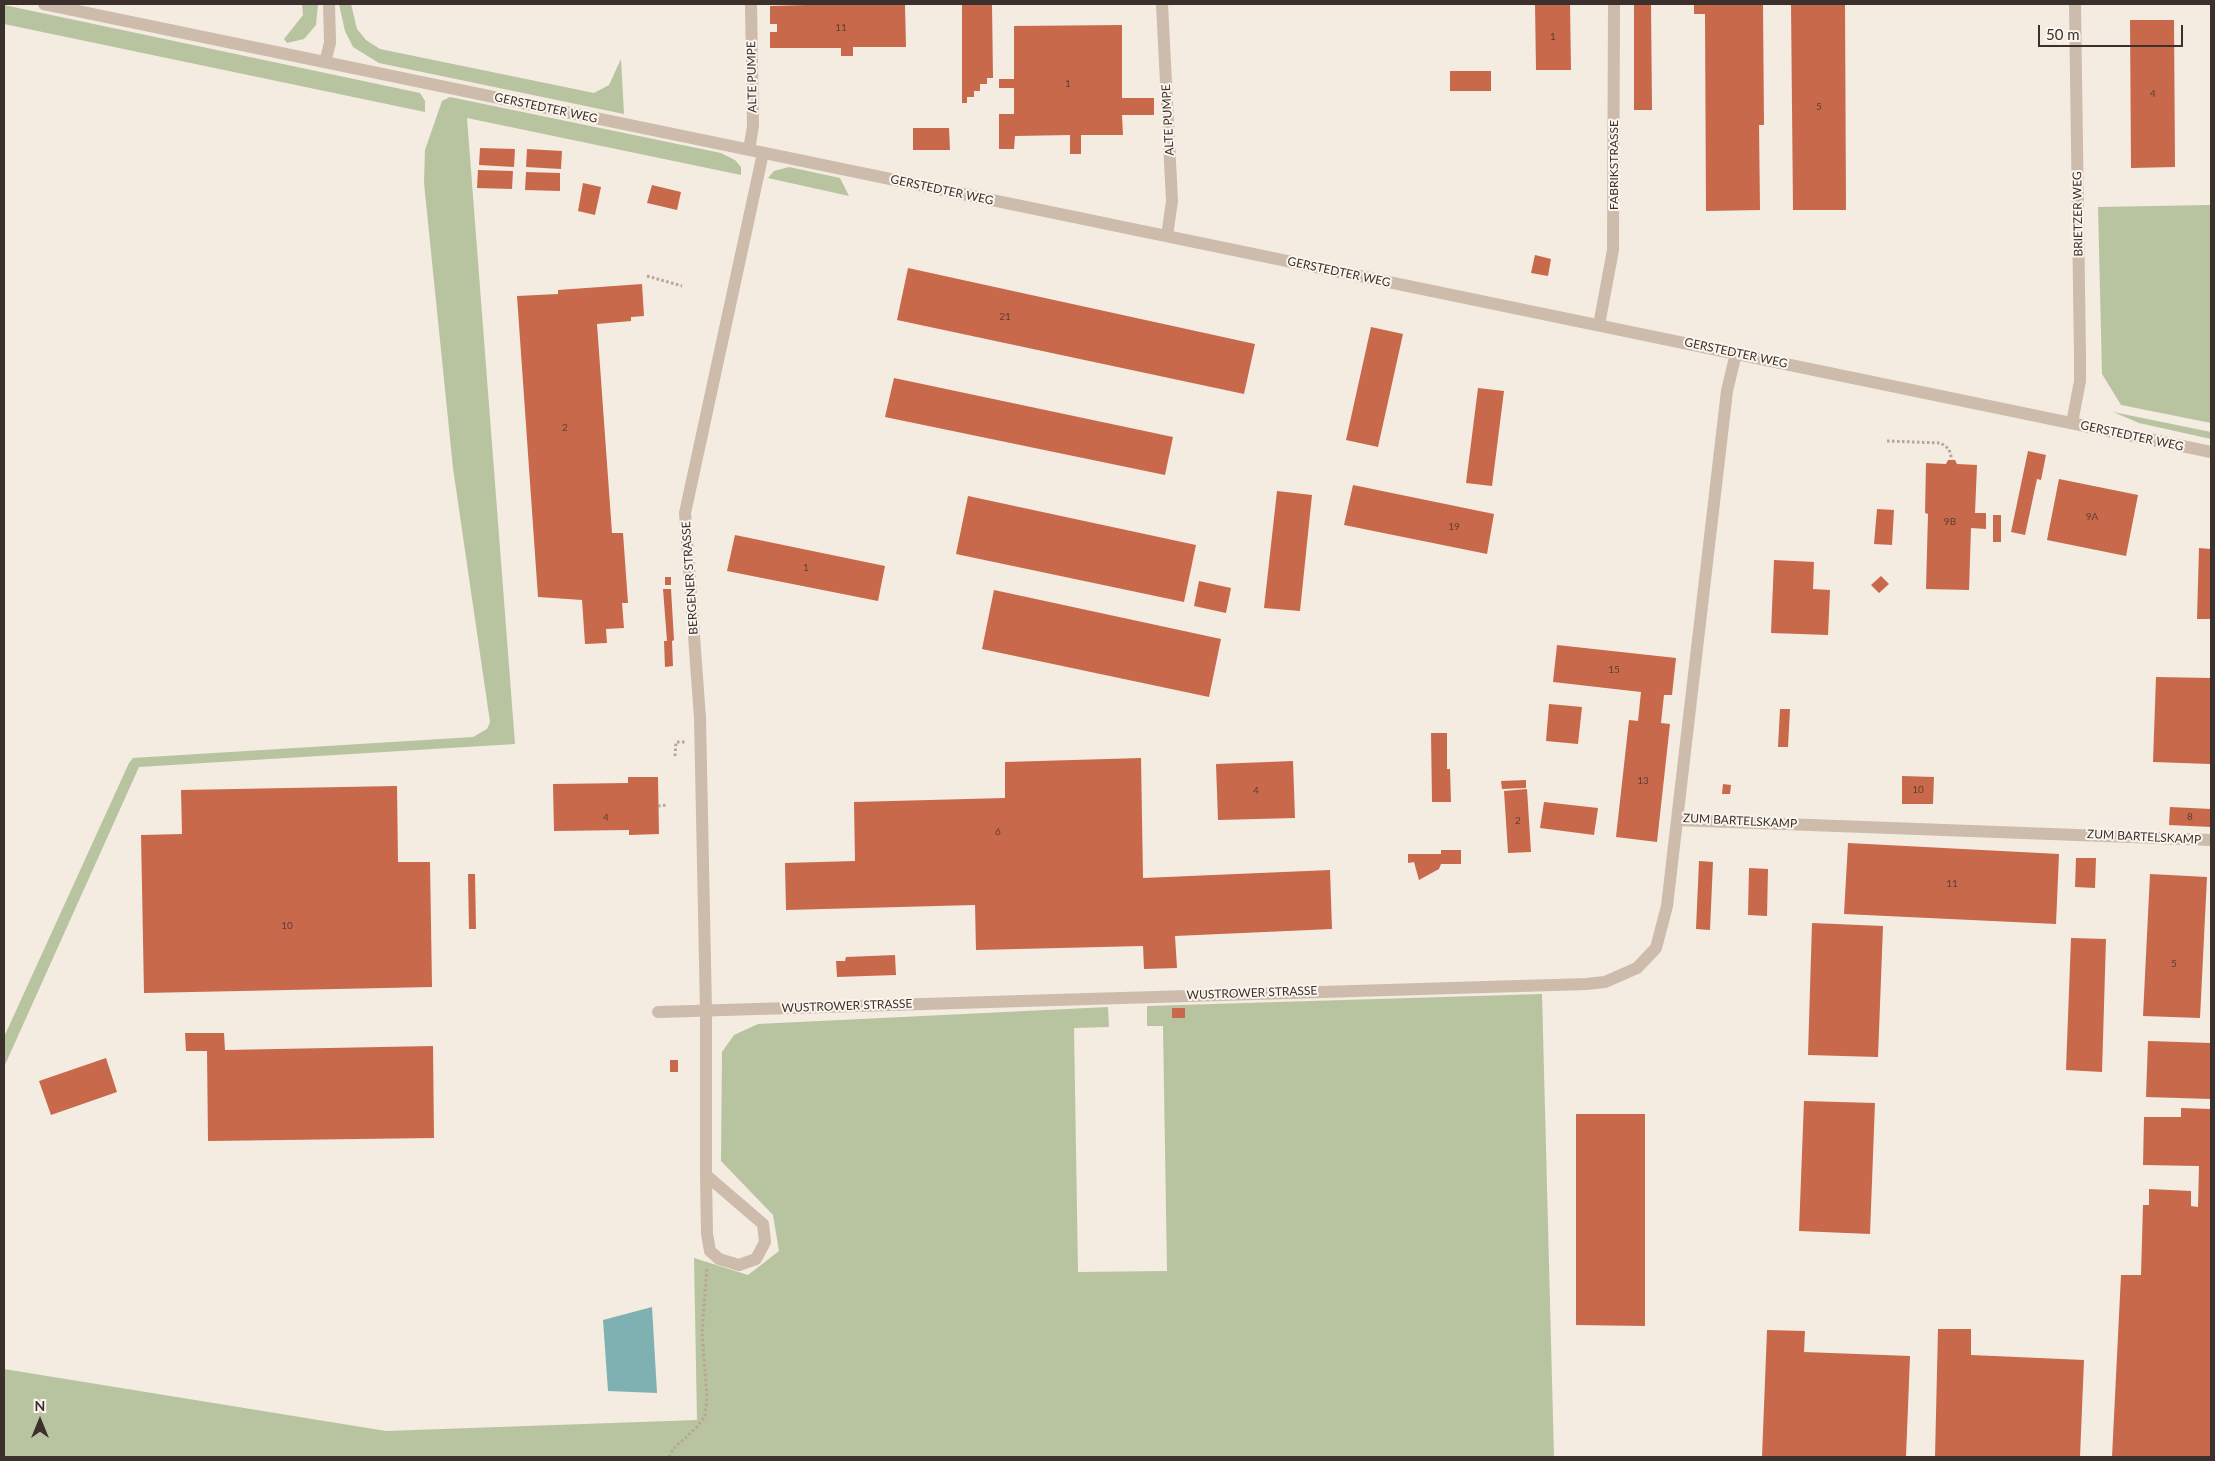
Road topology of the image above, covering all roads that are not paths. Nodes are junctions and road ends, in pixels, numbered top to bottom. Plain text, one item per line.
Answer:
1 (44, 4) edge
2 (329, 4) edge
3 (751, 4) edge
4 (1162, 4) edge
5 (1614, 4) edge
6 (2075, 4) edge
7 (326, 62) junction
8 (749, 150) junction
9 (763, 153) junction
10 (1167, 236) junction
11 (1599, 325) junction
12 (1736, 353) junction
13 (2072, 423) junction
14 (2211, 452) edge
15 (1677, 820) junction
16 (2211, 840) edge
17 (706, 1011) junction
18 (658, 1012) dead end
19 (706, 1176) junction

1 - 7 street, GERSTEDTER WEG
2 - 7 street
3 - 8 street, ALTE PUMPE
4 - 10 street, ALTE PUMPE
5 - 11 street, FABRIKSTRASSE
6 - 13 street, BRIETZER WEG
7 - 8 street, GERSTEDTER WEG
8 - 9 street, GERSTEDTER WEG
9 - 10 street, GERSTEDTER WEG
9 - 17 street, BERGENER STRASSE
10 - 11 street, GERSTEDTER WEG
11 - 12 street, GERSTEDTER WEG
12 - 13 street, GERSTEDTER WEG
12 - 15 street, ZUM BARTELSKAMP
13 - 14 street, GERSTEDTER WEG
15 - 16 street, ZUM BARTELSKAMP
15 - 17 street, WUSTROWER STRASSE
17 - 18 street, WUSTROWER STRASSE
17 - 19 street, BERGENER STRASSE
19 - 19 street, BERGENER STRASSE

